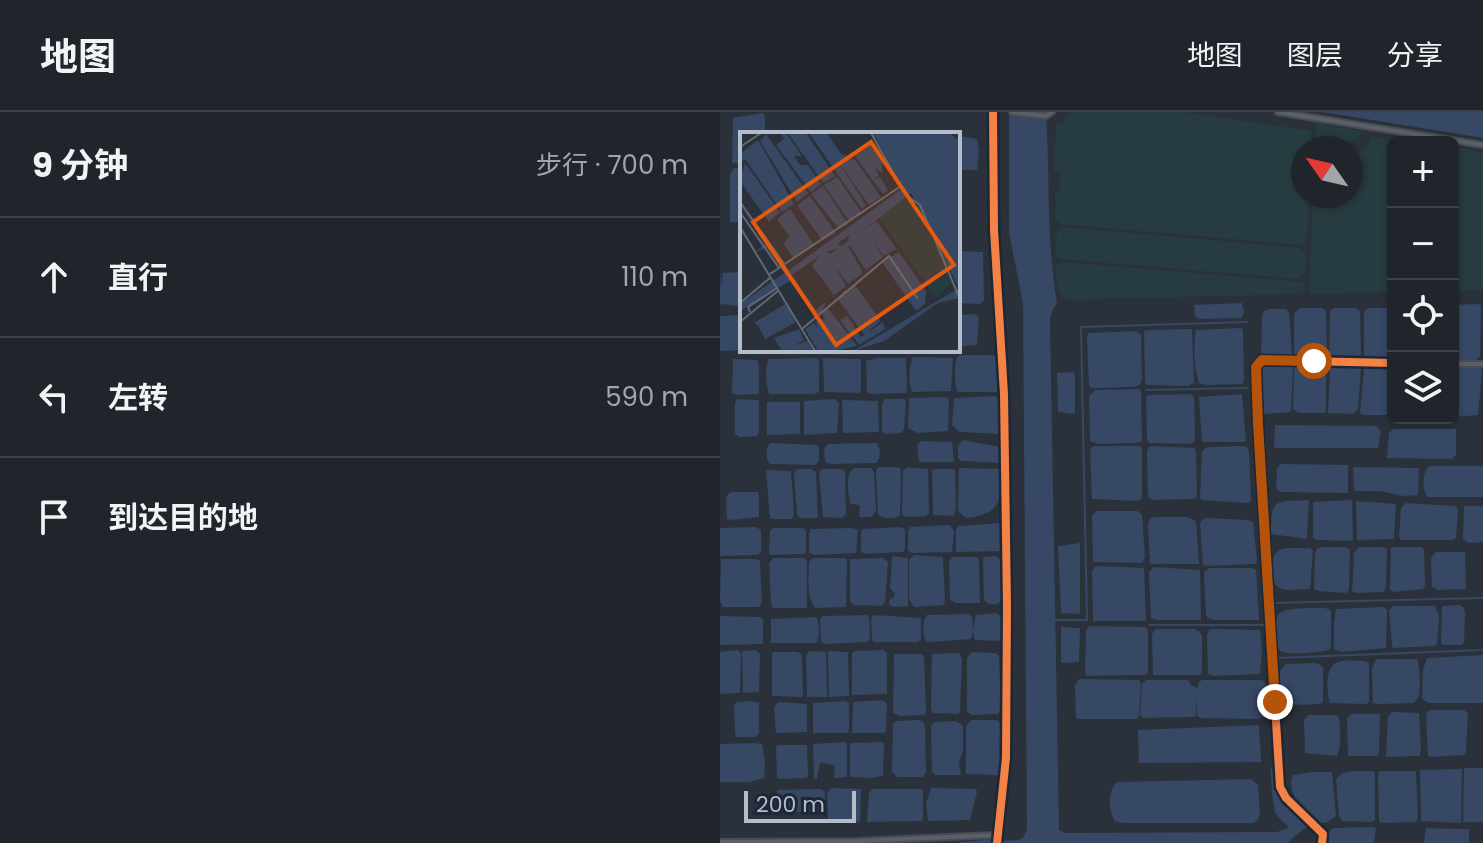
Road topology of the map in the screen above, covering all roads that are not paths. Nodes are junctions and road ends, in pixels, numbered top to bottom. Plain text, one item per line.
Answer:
1 (993, 112) edge
2 (1012, 112) edge
3 (1052, 112) edge
4 (1278, 112) edge
5 (1483, 145) edge
6 (1387, 363) edge
7 (1459, 364) edge
8 (1483, 364) edge
9 (996, 835) junction
10 (720, 842) edge
11 (997, 843) edge
12 (1322, 843) edge

1 - 9 street
2 - 3 street
4 - 5 street
6 - 12 street
7 - 8 street
9 - 10 street
9 - 11 street

